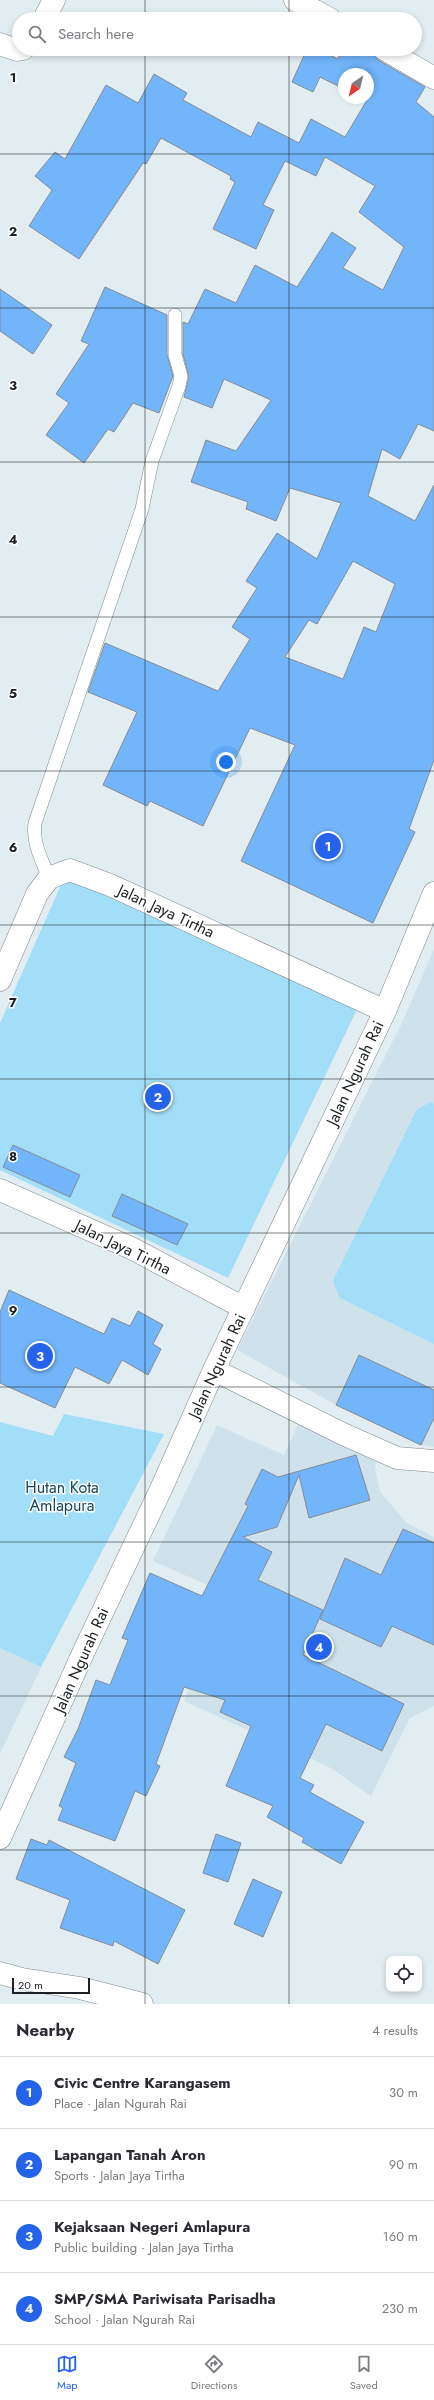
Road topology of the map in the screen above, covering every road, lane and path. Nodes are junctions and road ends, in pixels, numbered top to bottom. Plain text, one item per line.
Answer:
1 (54, 0) edge
2 (295, 0) edge
3 (48, 12) edge
4 (317, 12) edge
5 (0, 44) edge
6 (12, 48) edge
7 (396, 56) edge
8 (434, 78) edge
9 (175, 315) dead end
10 (49, 878) junction
11 (434, 894) edge
12 (0, 980) edge
13 (385, 1011) junction
14 (0, 1190) edge
15 (244, 1308) junction
16 (214, 1370) junction
17 (434, 1461) edge
18 (0, 1838) edge
19 (0, 1973) edge
20 (142, 2004) edge

1 - 3 street
2 - 4 street
5 - 6 street
7 - 8 street
9 - 10 lane
10 - 12 street
10 - 13 street, Jalan Jaya Tirtha
11 - 13 street, Jalan Ngurah Rai
13 - 15 street, Jalan Ngurah Rai
14 - 15 street, Jalan Jaya Tirtha
15 - 16 street, Jalan Ngurah Rai
16 - 17 street
16 - 18 street, Jalan Ngurah Rai
19 - 20 street

